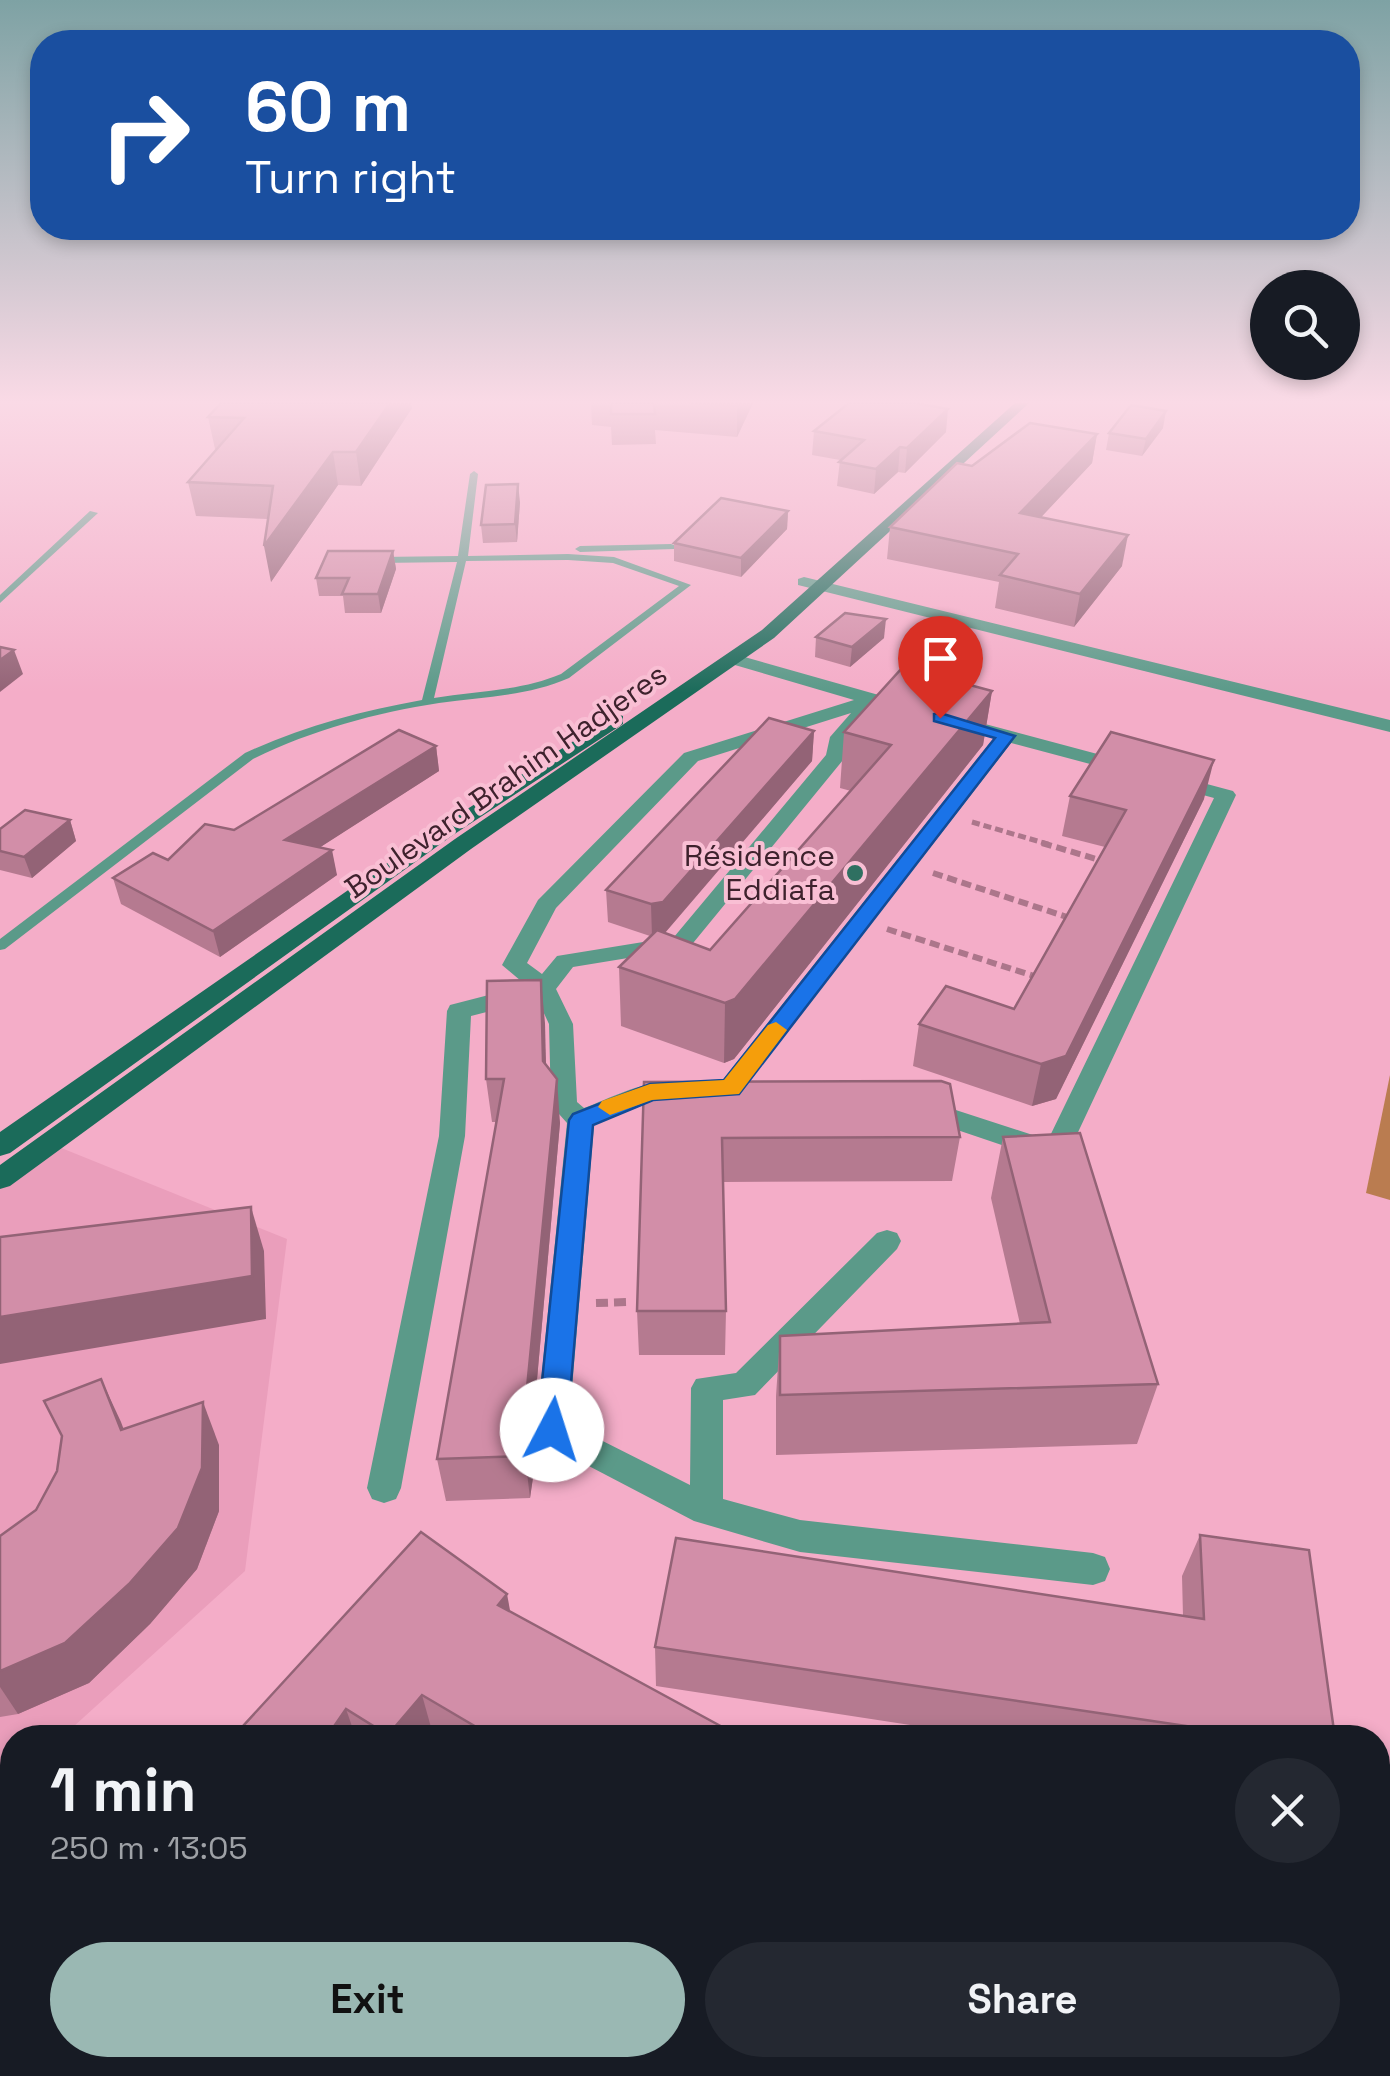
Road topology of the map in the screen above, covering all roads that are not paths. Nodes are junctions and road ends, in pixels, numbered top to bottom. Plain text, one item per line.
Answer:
1 (471, 500) edge
2 (901, 500) edge
3 (911, 500) edge
4 (93, 513) dead end
5 (671, 548) edge
6 (464, 553) junction
7 (378, 560) edge
8 (814, 584) junction
9 (0, 600) edge
10 (734, 660) junction
11 (873, 700) junction
12 (427, 702) junction
13 (1390, 726) edge
14 (1006, 736) junction
15 (0, 946) edge
16 (544, 988) junction
17 (730, 1088) junction
18 (767, 1091) edge
19 (890, 1103) edge
20 (582, 1120) junction
21 (0, 1146) edge
22 (0, 1178) edge
23 (887, 1241) dead end
24 (384, 1488) dead end
25 (706, 1510) junction
26 (1093, 1569) dead end

1 - 6 lane
2 - 8 main road
3 - 8 main road, Boulevard Brahim Hadjeres
4 - 9 lane
5 - 6 lane
6 - 7 lane
6 - 12 lane
6 - 12 lane
8 - 10 main road, Boulevard Brahim Hadjeres
8 - 13 street
8 - 21 main road
10 - 11 street
10 - 22 main road, Boulevard Brahim Hadjeres
11 - 14 street
11 - 16 street
11 - 16 street
12 - 15 lane
14 - 17 street
14 - 19 street
16 - 20 street
16 - 24 street
17 - 18 street
17 - 20 street
20 - 25 street
23 - 25 street
25 - 26 street

